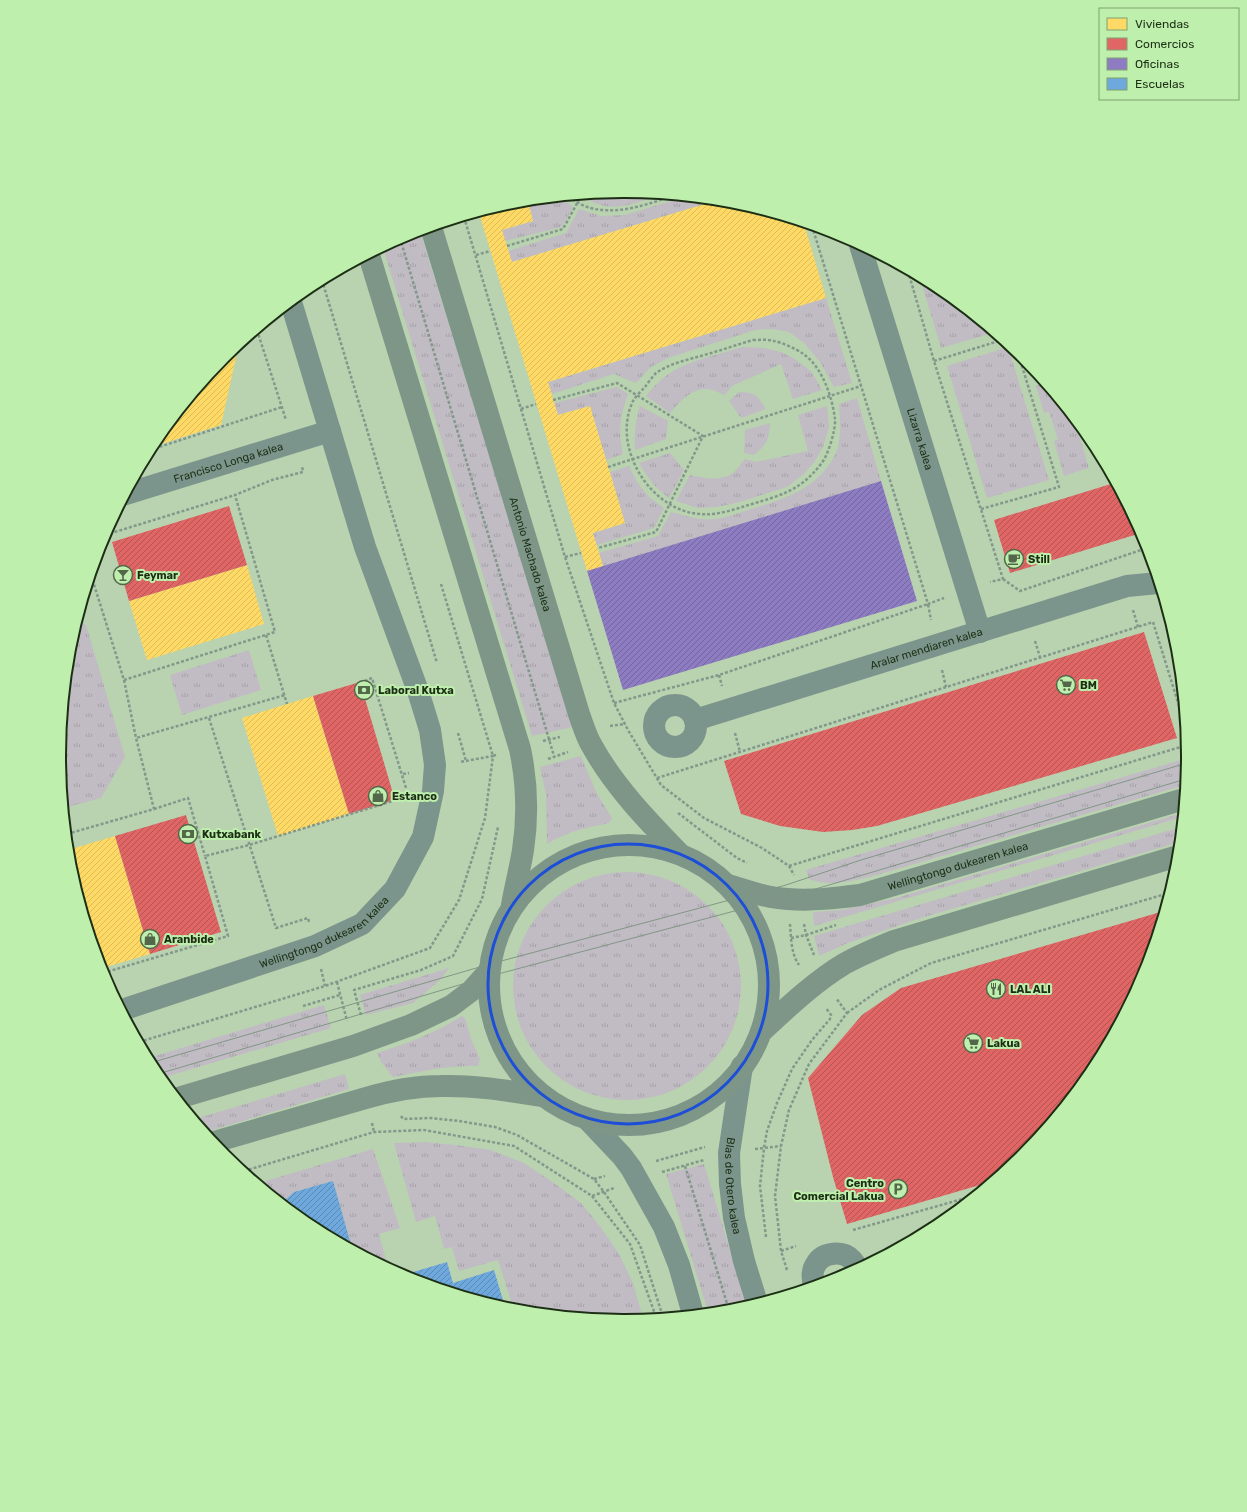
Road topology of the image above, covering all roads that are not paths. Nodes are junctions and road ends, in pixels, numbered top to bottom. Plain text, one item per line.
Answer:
1 (433, 232) edge
2 (862, 252) edge
3 (370, 260) edge
4 (293, 308) edge
5 (330, 432) junction
6 (133, 492) edge
7 (1153, 583) edge
8 (980, 632) junction
9 (695, 720) dead end
10 (1179, 801) edge
11 (680, 854) junction
12 (1171, 858) edge
13 (728, 886) junction
14 (511, 908) junction
15 (489, 971) junction
16 (126, 1009) edge
17 (761, 1032) junction
18 (742, 1066) junction
19 (542, 1096) junction
20 (182, 1097) edge
21 (587, 1119) junction
22 (220, 1140) edge
23 (854, 1263) edge
24 (813, 1280) edge
25 (756, 1298) edge
26 (692, 1309) edge

1 - 11 main road, Antonio Machado kalea
2 - 8 street, Lizarra kalea
3 - 14 main road
4 - 5 street
5 - 6 street, Francisco Longa kalea
5 - 16 street, Wellingtongo dukearen kalea
7 - 8 street, Aralar mendiaren kalea
8 - 9 street, Aralar mendiaren kalea
10 - 13 main road, Wellingtongo dukearen kalea
11 - 13 main road
11 - 14 main road
12 - 17 main road
13 - 17 main road
14 - 15 main road
15 - 19 main road
15 - 20 main road
17 - 18 main road
18 - 21 main road
18 - 25 street, Blas de Otero kalea
19 - 21 main road
19 - 22 main road
21 - 26 street
23 - 24 street

